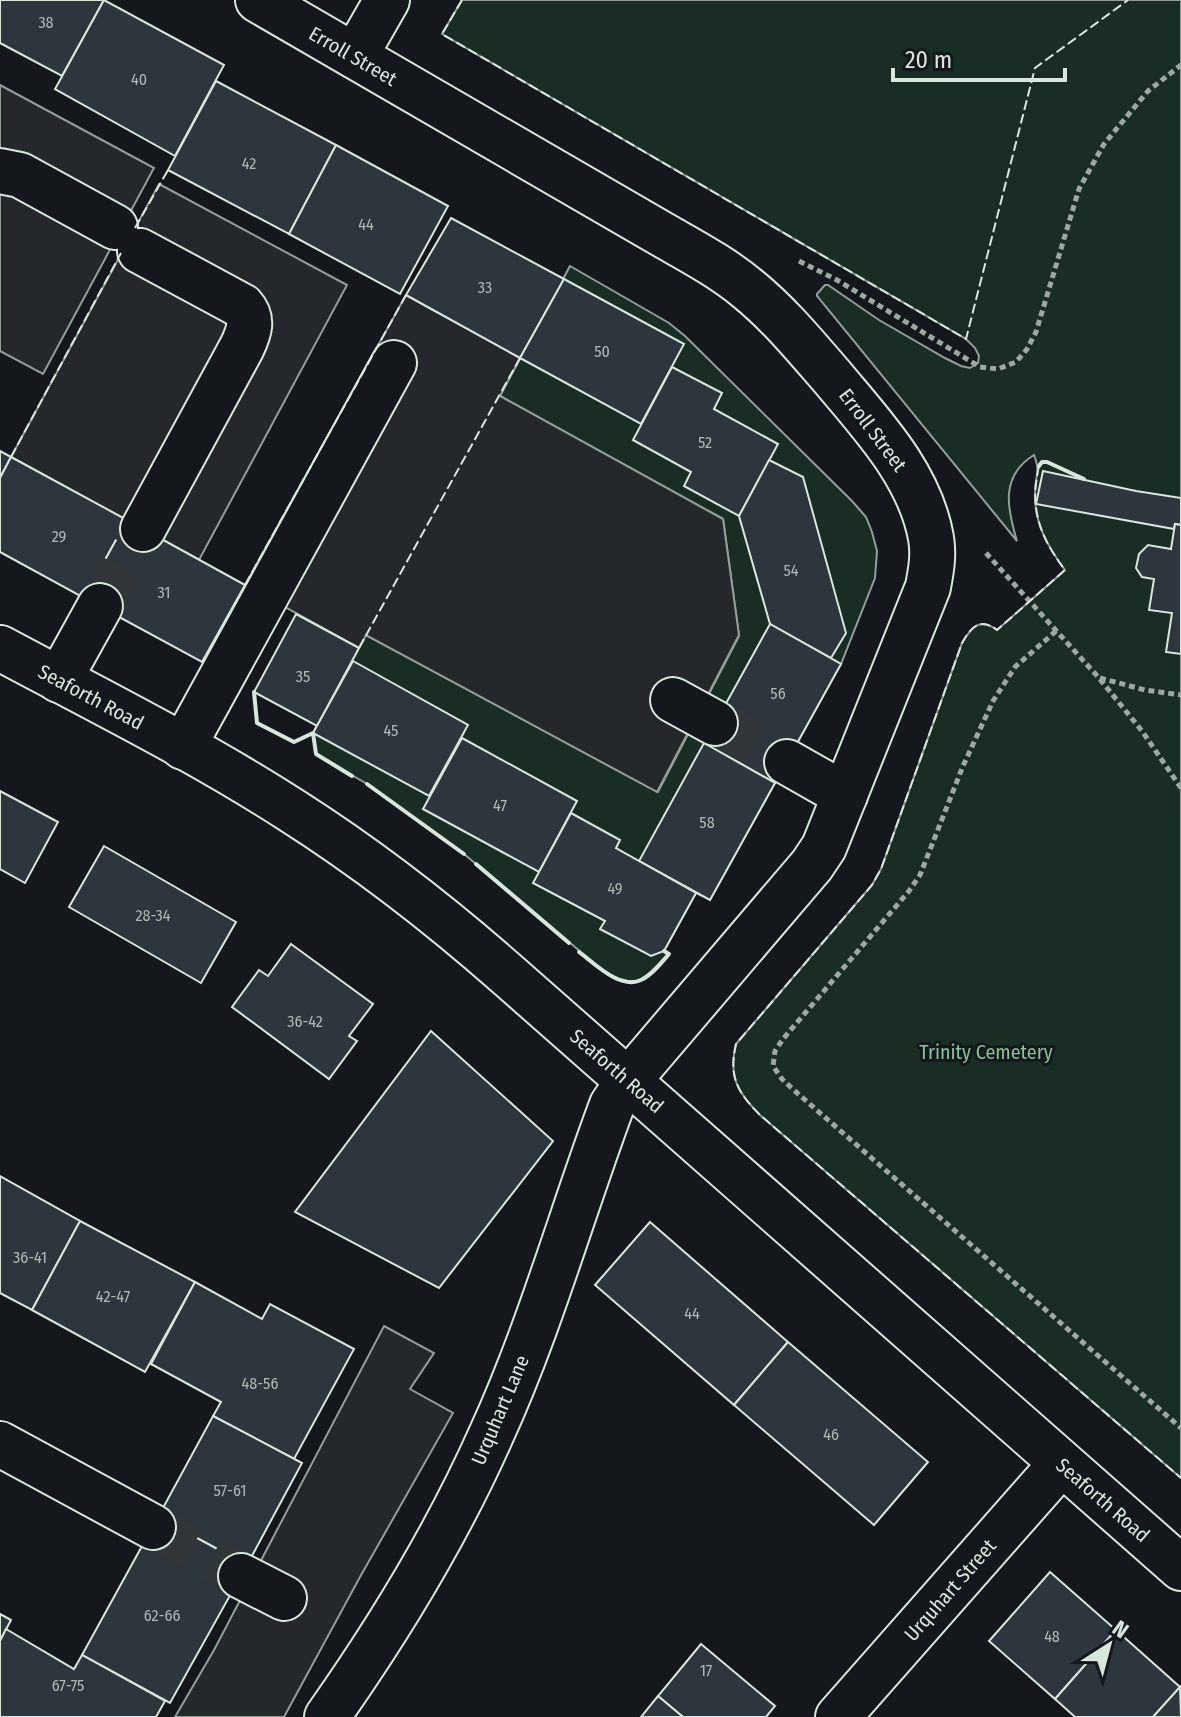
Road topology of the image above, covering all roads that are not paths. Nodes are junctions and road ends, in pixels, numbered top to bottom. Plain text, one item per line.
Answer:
1 (258, 0) edge
2 (387, 0) edge
3 (355, 56) junction
4 (0, 171) edge
5 (394, 363) dead end
6 (143, 529) tunnel mouth
7 (100, 606) tunnel mouth
8 (0, 648) edge
9 (59, 680) junction
10 (673, 700) dead end
11 (715, 723) tunnel mouth
12 (183, 747) junction
13 (787, 762) tunnel mouth
14 (845, 795) junction
15 (628, 1081) junction
16 (0, 1444) edge
17 (1061, 1464) junction
18 (153, 1527) tunnel mouth
19 (1181, 1568) edge
20 (241, 1576) tunnel mouth
21 (284, 1598) dead end
22 (327, 1717) edge
23 (838, 1717) edge

1 - 3 street, Erroll Street
2 - 3 street
3 - 14 street, Erroll Street
4 - 6 street
5 - 12 street
7 - 9 street
8 - 9 street, Seaforth Road
9 - 12 street, Seaforth Road
10 - 11 street
12 - 15 street, Seaforth Road
13 - 14 street
14 - 15 street, Erroll Street
15 - 17 street, Seaforth Road
15 - 22 street, Urquhart Lane
16 - 18 street
17 - 19 street, Seaforth Road
17 - 23 street, Urquhart Street
20 - 21 street

